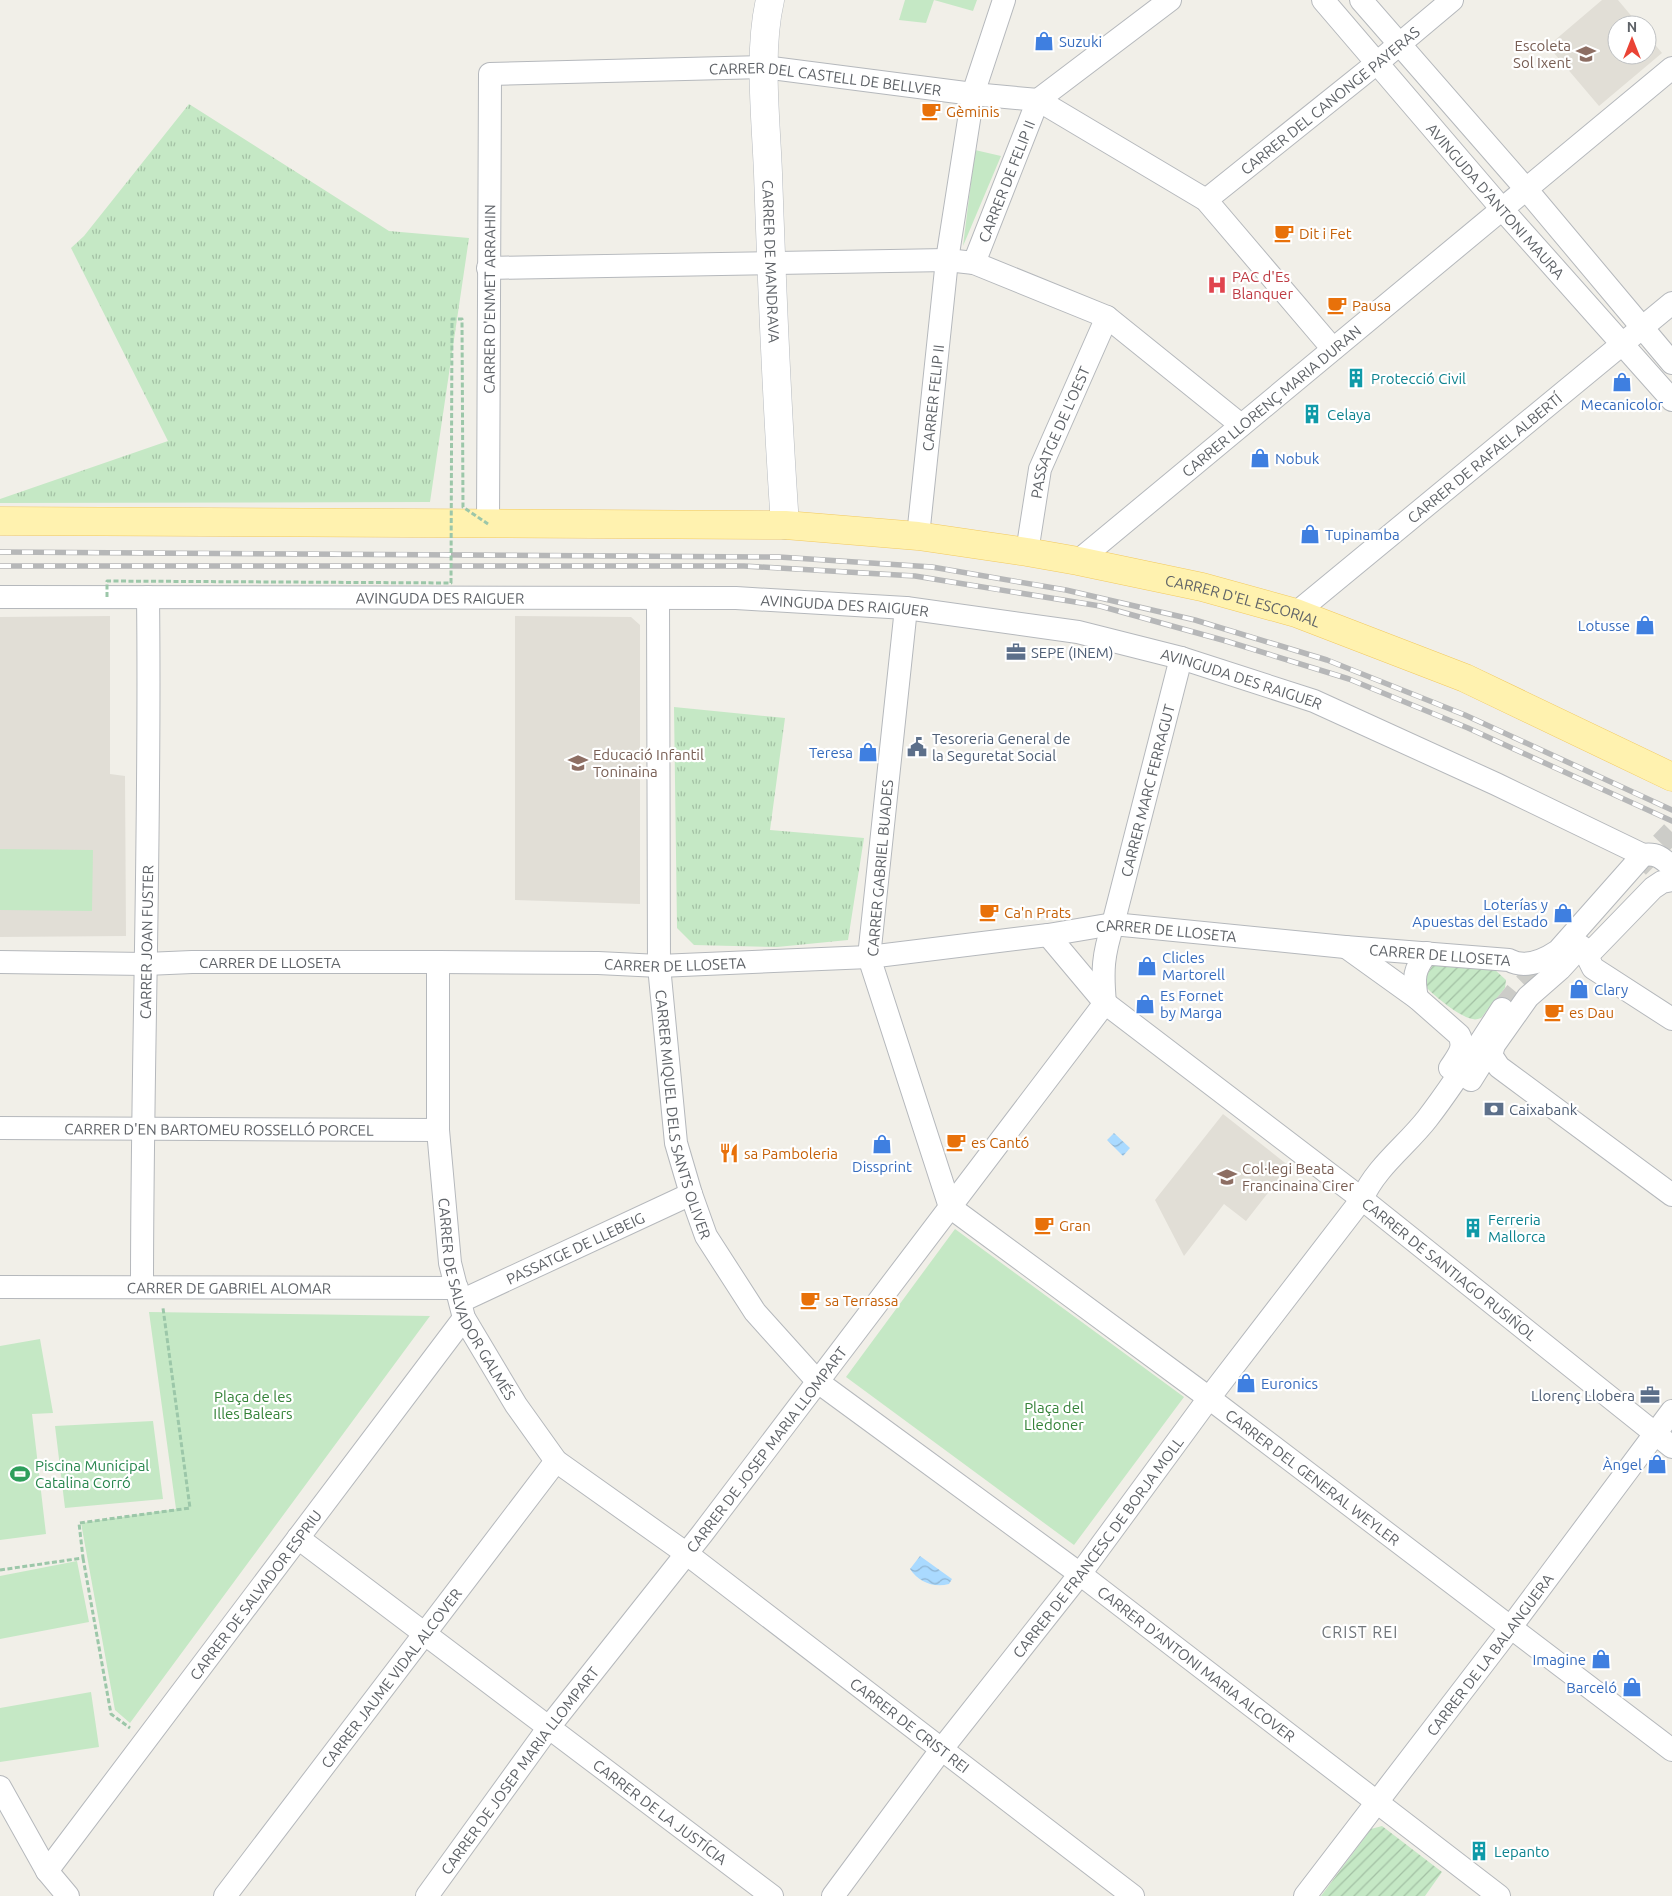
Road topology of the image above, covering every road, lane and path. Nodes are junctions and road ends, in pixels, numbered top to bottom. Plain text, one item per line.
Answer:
1 (770, 0) edge
2 (1004, 0) edge
3 (1170, 0) edge
4 (1323, 0) edge
5 (1361, 0) edge
6 (1452, 0) edge
7 (1399, 44) junction
8 (1377, 63) junction
9 (764, 67) junction
10 (1672, 68) edge
11 (490, 74) joint
12 (973, 94) junction
13 (1038, 100) junction
14 (1526, 189) junction
15 (1206, 200) junction
16 (1502, 209) junction
17 (947, 260) junction
18 (771, 263) junction
19 (974, 263) junction
20 (488, 268) junction
21 (1672, 303) edge
22 (1107, 317) junction
23 (1641, 327) junction
24 (1621, 343) junction
25 (1333, 349) junction
26 (1672, 363) edge
27 (1672, 400) edge
28 (1241, 425) junction
29 (0, 521) edge
30 (488, 524) junction
31 (785, 524) junction
32 (918, 536) junction
33 (1027, 552) junction
34 (1078, 561) junction
35 (107, 596) junction
36 (148, 596) junction
37 (0, 597) edge
38 (658, 598) junction
39 (906, 608) junction
40 (1296, 612) junction
41 (1181, 658) junction
42 (1672, 777) edge
43 (1645, 866) junction
44 (1672, 867) edge
45 (1672, 880) edge
46 (1113, 924) junction
47 (1048, 935) junction
48 (1345, 947) junction
49 (1427, 953) junction
50 (869, 957) junction
51 (0, 962) edge
52 (438, 962) junction
53 (146, 964) junction
54 (1525, 964) junction
55 (659, 966) junction
56 (1528, 997) junction
57 (1417, 998) junction
58 (1105, 1003) junction
59 (1502, 1009) tunnel mouth
60 (1672, 1019) edge
61 (1491, 1055) junction
62 (0, 1128) edge
63 (142, 1128) junction
64 (438, 1130) junction
65 (1378, 1173) junction
66 (691, 1194) junction
67 (1672, 1195) edge
68 (1362, 1199) junction
69 (950, 1207) junction
70 (0, 1287) edge
71 (151, 1287) junction
72 (461, 1302) junction
73 (818, 1382) junction
74 (1209, 1398) junction
75 (1672, 1411) edge
76 (1664, 1440) edge
77 (556, 1461) junction
78 (298, 1538) junction
79 (686, 1554) junction
80 (83, 1558) junction
81 (0, 1570) edge
82 (1080, 1574) junction
83 (1510, 1628) junction
84 (425, 1634) junction
85 (549, 1727) junction
86 (146, 1740) junction
87 (941, 1750) junction
88 (1672, 1750) edge
89 (0, 1787) edge
90 (1376, 1803) junction
91 (47, 1871) junction
92 (68, 1896) edge
93 (225, 1896) edge
94 (427, 1896) edge
95 (772, 1896) edge
96 (833, 1896) edge
97 (1134, 1896) edge
98 (1305, 1896) edge
99 (1499, 1896) edge

1 - 9 street, CARRER DE MANDRAVA
2 - 12 street
3 - 13 street
4 - 8 street, AVINGUDA D'ANTONI MAURA
5 - 7 street, AVINGUDA D'ANTONI MAURA
6 - 7 street, CARRER DEL CANONGE PAYERAS
7 - 8 street, CARRER DEL CANONGE PAYERAS
7 - 14 street, AVINGUDA D'ANTONI MAURA
8 - 15 street, CARRER DEL CANONGE PAYERAS
8 - 16 street, AVINGUDA D'ANTONI MAURA
9 - 11 street, CARRER DEL CASTELL DE BELLVER
9 - 12 street, CARRER DEL CASTELL DE BELLVER
9 - 18 street, CARRER DE MANDRAVA
10 - 14 street, CARRER LLORENÇ MARIA DURAN
11 - 20 street, CARRER D'ENMET ARRAHIN
12 - 13 street, CARRER DEL CASTELL DE BELLVER
12 - 17 street
13 - 15 street, CARRER DEL CASTELL DE BELLVER
13 - 19 street, CARRER DE FELIP II
14 - 16 street, CARRER LLORENÇ MARIA DURAN
14 - 23 street, AVINGUDA D'ANTONI MAURA
15 - 25 street, CARRER DEL CASTELL DE BELLVER
16 - 24 street, AVINGUDA D'ANTONI MAURA
16 - 25 street, CARRER LLORENÇ MARIA DURAN
17 - 18 street
17 - 19 street
17 - 32 street, CARRER FELIP II
18 - 20 street
18 - 31 street, CARRER DE MANDRAVA
19 - 22 street
20 - 30 street, CARRER D'ENMET ARRAHIN
21 - 23 street, CARRER DE RAFAEL ALBERTÍ
22 - 28 street
22 - 33 street, PASSATGE DE L'OEST
23 - 24 street, CARRER DE RAFAEL ALBERTÍ
23 - 26 street, AVINGUDA D'ANTONI MAURA
24 - 27 street, AVINGUDA D'ANTONI MAURA
24 - 40 street, CARRER DE RAFAEL ALBERTÍ
25 - 28 street, CARRER LLORENÇ MARIA DURAN
28 - 34 street, CARRER LLORENÇ MARIA DURAN
29 - 30 main road, CARRER D'EL ESCORIAL
30 - 31 main road, CARRER D'EL ESCORIAL
30 - 35 path, bridge
31 - 32 main road, CARRER D'EL ESCORIAL
32 - 33 main road, CARRER D'EL ESCORIAL
33 - 34 main road, CARRER D'EL ESCORIAL
34 - 40 main road, CARRER D'EL ESCORIAL
35 - 36 street, AVINGUDA DES RAIGUER
35 - 37 street, AVINGUDA DES RAIGUER
36 - 38 street, AVINGUDA DES RAIGUER
36 - 53 street, CARRER JOAN FUSTER
38 - 39 street, AVINGUDA DES RAIGUER
38 - 55 street, CARRER MIQUEL DELS SANTS OLIVER
39 - 41 street, AVINGUDA DES RAIGUER
39 - 50 street, CARRER GABRIEL BUADES
40 - 42 main road, CARRER D'EL ESCORIAL
41 - 43 street, AVINGUDA DES RAIGUER
41 - 46 street, CARRER MARC FERRAGUT
43 - 44 street, AVINGUDA DES RAIGUER
43 - 54 street
43 - 56 street, CARRER DE FRANCESC DE BORJA MOLL
45 - 60 street
46 - 47 street, CARRER DE LLOSETA
46 - 48 street, CARRER DE LLOSETA
46 - 58 street
47 - 50 street, CARRER DE LLOSETA
47 - 58 street, CARRER DE SANTIAGO RUSIÑOL
48 - 49 street, CARRER DE LLOSETA
48 - 57 street
49 - 54 street, CARRER DE LLOSETA
49 - 57 street
50 - 55 street, CARRER DE LLOSETA
50 - 69 street, CARRER GABRIEL BUADES
51 - 53 street, CARRER DE LLOSETA
52 - 53 street, CARRER DE LLOSETA
52 - 55 street, CARRER DE LLOSETA
52 - 64 street, CARRER DE SALVADOR GALMÉS
53 - 63 street, CARRER JOAN FUSTER
54 - 56 street
55 - 66 street, CARRER MIQUEL DELS SANTS OLIVER
56 - 61 street, CARRER DE FRANCESC DE BORJA MOLL
57 - 65 street
58 - 68 street, CARRER DE SANTIAGO RUSIÑOL
58 - 69 street, CARRER DE JOSEP MARIA LLOMPART
59 - 65 street
61 - 67 street
61 - 68 street, CARRER DE FRANCESC DE BORJA MOLL
62 - 63 street, CARRER D'EN BARTOMEU ROSSELLÓ PORCEL
63 - 64 street, CARRER D'EN BARTOMEU ROSSELLÓ PORCEL
63 - 71 street, CARRER JOAN FUSTER
64 - 72 street, CARRER DE SALVADOR GALMÉS
65 - 68 street, CARRER DE FRANCESC DE BORJA MOLL
66 - 72 street, PASSATGE DE LLEBEIG
66 - 73 street, CARRER MIQUEL DELS SANTS OLIVER
68 - 74 street, CARRER DE FRANCESC DE BORJA MOLL
68 - 76 street, CARRER DE SANTIAGO RUSIÑOL
69 - 73 street, CARRER DE JOSEP MARIA LLOMPART
69 - 74 street, CARRER DEL GENERAL WEYLER
70 - 71 street, CARRER DE GABRIEL ALOMAR
71 - 72 street, CARRER DE GABRIEL ALOMAR
71 - 80 path
72 - 77 street, CARRER DE SALVADOR GALMÉS
72 - 78 street, CARRER DE SALVADOR ESPRIU
73 - 79 street, CARRER DE JOSEP MARIA LLOMPART
73 - 82 street, CARRER D'ANTONI MARIA ALCOVER
74 - 82 street, CARRER DE FRANCESC DE BORJA MOLL
74 - 83 street, CARRER DEL GENERAL WEYLER
75 - 76 street, CARRER DE LA BALANGUERA
76 - 83 street, CARRER DE LA BALANGUERA
77 - 79 street, CARRER DE SALVADOR GALMÉS
77 - 84 street, CARRER JAUME VIDAL ALCOVER
78 - 84 street, CARRER DE LA JUSTÍCIA
78 - 86 street, CARRER DE SALVADOR ESPRIU
79 - 85 street, CARRER DE JOSEP MARIA LLOMPART
79 - 87 street, CARRER DE CRIST REI
80 - 81 path
80 - 86 path
82 - 87 street, CARRER DE FRANCESC DE BORJA MOLL
82 - 90 street, CARRER D'ANTONI MARIA ALCOVER
83 - 88 street, CARRER DEL GENERAL WEYLER
83 - 90 street, CARRER DE LA BALANGUERA
84 - 85 street, CARRER DE LA JUSTÍCIA
84 - 93 street, CARRER JAUME VIDAL ALCOVER
85 - 94 street, CARRER DE JOSEP MARIA LLOMPART
85 - 95 street, CARRER DE LA JUSTÍCIA
86 - 91 street, CARRER DE SALVADOR ESPRIU
87 - 96 street, CARRER DE FRANCESC DE BORJA MOLL
87 - 97 street, CARRER DE CRIST REI
89 - 91 street
90 - 98 street, CARRER DE LA BALANGUERA
90 - 99 street, CARRER D'ANTONI MARIA ALCOVER
91 - 92 street

